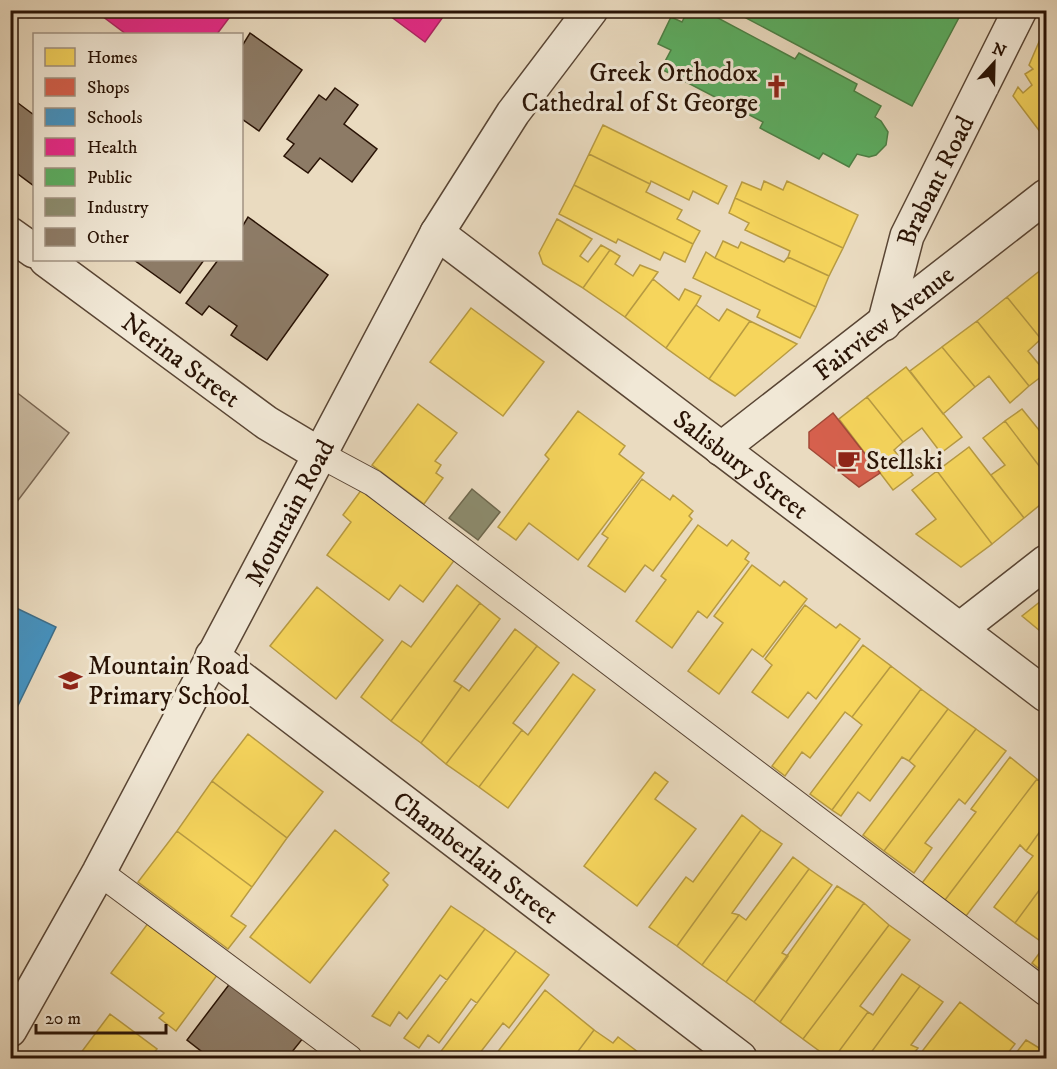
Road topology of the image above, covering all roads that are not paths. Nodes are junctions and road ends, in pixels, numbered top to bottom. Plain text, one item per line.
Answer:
1 (591, 10) edge
2 (1020, 10) edge
3 (1047, 196) edge
4 (437, 233) junction
5 (10, 234) edge
6 (33, 250) edge
7 (47, 261) edge
8 (884, 324) junction
9 (721, 449) junction
10 (319, 454) junction
11 (1047, 561) edge
12 (960, 629) junction
13 (212, 656) junction
14 (1047, 695) edge
15 (99, 872) junction
16 (1047, 993) edge
17 (10, 1030) edge
18 (349, 1059) edge
19 (740, 1059) edge

1 - 4 street, Mountain Road
2 - 8 street, Brabant Road
3 - 8 street, Fairview Avenue
4 - 9 street, Salisbury Street
4 - 10 street, Mountain Road
5 - 6 street
7 - 10 street, Nerina Street
8 - 9 street, Fairview Avenue
9 - 12 street, Salisbury Street
10 - 13 street, Mountain Road
10 - 16 lane
11 - 12 street
12 - 14 street, Salisbury Street
13 - 15 street, Mountain Road
13 - 19 street, Chamberlain Street
15 - 17 street, Mountain Road
15 - 18 lane

